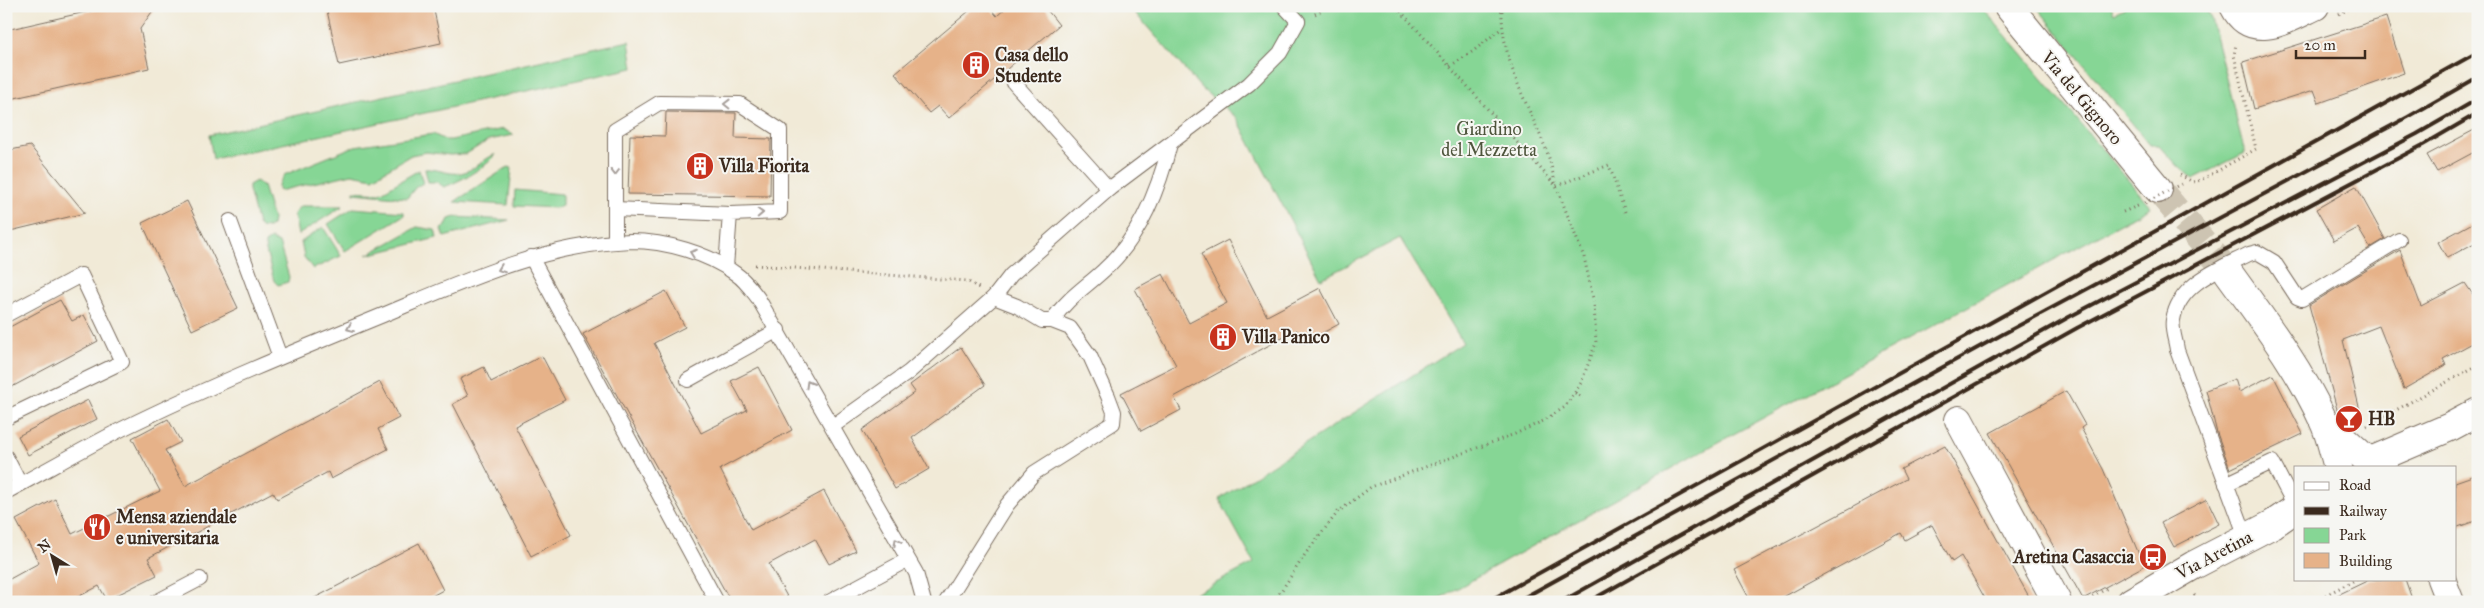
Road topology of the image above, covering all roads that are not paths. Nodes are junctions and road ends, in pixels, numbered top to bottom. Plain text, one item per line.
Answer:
1 (1284, 6) edge
2 (2008, 6) edge
3 (2315, 6) edge
4 (2237, 11) edge
5 (1014, 83) dead end
6 (1170, 144) junction
7 (2165, 187) tunnel mouth
8 (1109, 189) junction
9 (615, 209) junction
10 (730, 214) junction
11 (230, 221) dead end
12 (2399, 240) dead end
13 (615, 242) junction
14 (531, 258) junction
15 (731, 271) junction
16 (2228, 272) tunnel mouth
17 (994, 297) junction
18 (6, 315) edge
19 (1052, 321) junction
20 (778, 330) junction
21 (280, 357) junction
22 (688, 380) dead end
23 (2478, 412) edge
24 (6, 418) edge
25 (1959, 420) dead end
26 (2324, 421) junction
27 (833, 426) junction
28 (2450, 427) junction
29 (6, 457) edge
30 (2369, 463) edge
31 (2338, 466) edge
32 (2411, 466) edge
33 (20, 484) junction
34 (2226, 484) junction
35 (6, 492) edge
36 (2294, 505) edge
37 (2294, 508) edge
38 (2284, 522) edge
39 (2246, 537) junction
40 (907, 560) junction
41 (200, 579) dead end
42 (2441, 580) edge
43 (156, 602) edge
44 (717, 602) edge
45 (829, 602) edge
46 (924, 602) edge
47 (946, 602) edge
48 (2057, 602) edge
49 (2130, 602) edge
50 (2450, 602) edge

1 - 6 lane
2 - 7 street, Via del Gignoro
3 - 4 street
5 - 8 lane
6 - 8 lane
6 - 19 lane
8 - 17 lane
9 - 10 lane
10 -> 9 lane
9 - 13 lane
10 - 15 lane
11 - 21 lane
12 - 34 lane
13 - 14 lane
15 -> 13 lane
14 -> 21 lane
14 - 44 lane
15 - 20 lane
16 - 26 street
17 - 19 lane
17 - 27 lane
18 - 24 lane
19 - 47 lane
20 - 22 lane
27 -> 20 lane
21 - 33 lane
23 - 28 street
25 - 48 street
26 - 30 street
26 - 31 street
40 -> 27 lane
28 - 30 street
28 - 32 street
29 - 33 lane
33 - 35 lane
34 - 36 lane
34 - 39 lane
37 - 38 street, Via Aretina
38 - 39 street, Via Aretina
39 - 49 street, Via Aretina
40 - 45 lane
40 - 46 lane
41 - 43 lane
42 - 50 street

